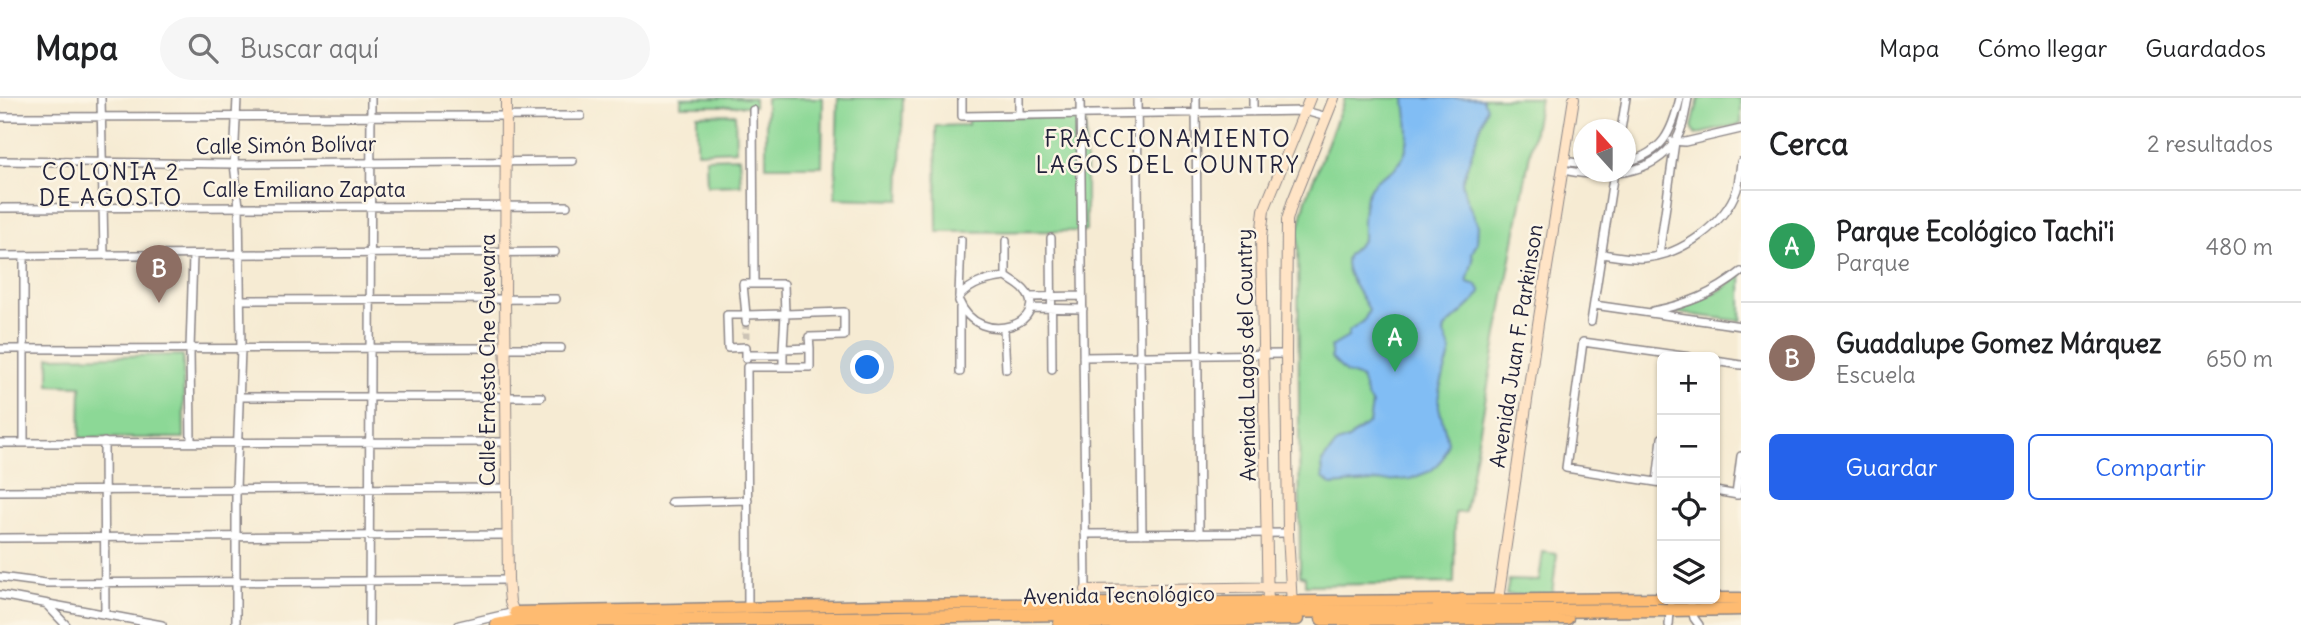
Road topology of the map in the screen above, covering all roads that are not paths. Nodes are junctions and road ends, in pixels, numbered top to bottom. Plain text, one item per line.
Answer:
1 (101, 98) edge
2 (237, 98) edge
3 (371, 98) edge
4 (506, 98) edge
5 (962, 98) edge
6 (1020, 98) edge
7 (1080, 98) edge
8 (1138, 98) edge
9 (1196, 98) edge
10 (1253, 98) edge
11 (1310, 98) edge
12 (1335, 98) edge
13 (1574, 98) edge
14 (1626, 98) edge
15 (1680, 98) edge
16 (1688, 98) edge
17 (753, 110) dead end
18 (1301, 111) junction
19 (1253, 112) junction
20 (1138, 113) junction
21 (1196, 113) junction
22 (1080, 114) junction
23 (505, 115) junction
24 (1019, 115) junction
25 (370, 116) junction
26 (581, 116) dead end
27 (0, 117) edge
28 (102, 117) junction
29 (236, 117) junction
30 (1327, 117) junction
31 (1623, 119) edge
32 (1741, 129) edge
33 (1665, 139) junction
34 (1675, 142) junction
35 (1636, 158) edge
36 (506, 160) junction
37 (0, 161) edge
38 (369, 161) junction
39 (573, 161) dead end
40 (1741, 162) edge
41 (103, 164) junction
42 (234, 164) junction
43 (1564, 165) junction
44 (1573, 165) edge
45 (1573, 167) edge
46 (1636, 169) edge
47 (1613, 182) edge
48 (239, 206) junction
49 (505, 206) junction
50 (567, 206) dead end
51 (370, 207) junction
52 (0, 208) edge
53 (104, 208) junction
54 (1051, 238) dead end
55 (961, 240) dead end
56 (1006, 241) dead end
57 (555, 252) dead end
58 (505, 253) junction
59 (370, 254) junction
60 (1602, 254) junction
61 (104, 255) junction
62 (241, 255) junction
63 (1660, 255) junction
64 (0, 256) edge
65 (193, 256) junction
66 (24, 257) junction
67 (1741, 272) edge
68 (1006, 277) junction
69 (754, 284) junction
70 (1051, 296) junction
71 (1082, 296) junction
72 (961, 297) junction
73 (1029, 297) junction
74 (556, 299) dead end
75 (241, 300) junction
76 (505, 300) junction
77 (370, 301) junction
78 (1594, 305) junction
79 (1030, 308) junction
80 (1052, 309) junction
81 (1083, 309) junction
82 (1646, 313) junction
83 (785, 314) junction
84 (746, 318) junction
85 (1591, 322) dead end
86 (1741, 327) edge
87 (1004, 329) junction
88 (746, 346) junction
89 (505, 348) junction
90 (561, 348) dead end
91 (810, 348) junction
92 (0, 349) edge
93 (23, 349) junction
94 (190, 349) junction
95 (241, 349) junction
96 (370, 349) junction
97 (783, 352) junction
98 (1263, 354) junction
99 (1286, 354) junction
100 (1657, 354) edge
101 (1198, 355) junction
102 (1140, 356) junction
103 (1083, 357) junction
104 (1720, 362) edge
105 (1741, 365) edge
106 (747, 367) junction
107 (783, 367) junction
108 (1006, 369) dead end
109 (1052, 369) dead end
110 (960, 372) dead end
111 (241, 397) junction
112 (371, 397) junction
113 (506, 397) junction
114 (541, 397) dead end
115 (104, 442) junction
116 (191, 442) junction
117 (507, 442) junction
118 (0, 443) edge
119 (24, 443) junction
120 (239, 443) junction
121 (370, 444) junction
122 (1741, 456) edge
123 (1657, 482) edge
124 (507, 488) junction
125 (236, 489) junction
126 (103, 490) junction
127 (370, 490) junction
128 (0, 491) edge
129 (1720, 492) edge
130 (1739, 495) edge
131 (748, 500) junction
132 (671, 502) dead end
133 (1267, 533) junction
134 (1288, 533) junction
135 (1085, 534) junction
136 (1142, 534) junction
137 (1199, 534) junction
138 (508, 535) junction
139 (236, 536) junction
140 (371, 536) junction
141 (105, 537) junction
142 (0, 538) edge
143 (0, 577) edge
144 (508, 580) junction
145 (236, 582) junction
146 (104, 583) junction
147 (370, 583) junction
148 (1268, 587) junction
149 (1290, 587) junction
150 (1086, 590) joint
151 (0, 596) edge
152 (1657, 598) edge
153 (1720, 598) edge
154 (1741, 598) edge
155 (1462, 600) junction
156 (1498, 600) junction
157 (1178, 603) junction
158 (1140, 604) junction
159 (48, 605) junction
160 (823, 607) junction
161 (748, 608) junction
162 (1741, 609) edge
163 (1417, 610) junction
164 (1196, 612) junction
165 (1670, 613) edge
166 (1694, 613) edge
167 (104, 614) junction
168 (1121, 614) junction
169 (1293, 614) edge
170 (1268, 615) edge
171 (1741, 617) edge
172 (798, 618) junction
173 (517, 619) edge
174 (1402, 619) junction
175 (1056, 624) edge
176 (66, 625) edge
177 (162, 625) edge
178 (236, 625) edge
179 (369, 625) edge
180 (459, 625) edge
181 (497, 625) edge
182 (979, 625) edge
183 (1421, 625) edge

1 - 28 street
2 - 29 street
3 - 25 street
4 - 23 street, Calle Ernesto Che Guevara
5 - 24 street
6 - 24 street
7 - 22 street
8 - 20 street
9 - 21 street
10 - 19 street
11 - 18 street, Avenida Lagos del Country
12 - 30 street, Avenida Lagos del Country
13 - 43 street, Avenida Juan F. Parkinson
14 - 31 street
15 - 33 street
16 - 34 street
17 - 69 street
18 - 19 street
18 - 30 street
18 - 98 street, Avenida Lagos del Country
19 - 21 street
20 - 21 street
20 - 22 street
20 - 102 street
21 - 101 street
22 - 24 street
22 - 71 street
23 - 25 street
23 - 26 street
23 - 36 street, Calle Ernesto Che Guevara
25 - 29 street
25 - 38 street
27 - 28 street
28 - 29 street
28 - 41 street
29 - 42 street
30 - 99 street, Avenida Lagos del Country
32 - 34 street
33 - 34 street
33 - 35 street
34 - 46 street
34 - 63 street
36 - 38 street, Calle Simón Bolívar
36 - 39 street, Calle Simón Bolívar
36 - 49 street, Calle Ernesto Che Guevara
37 - 41 street, Calle Simón Bolívar
38 - 42 street, Calle Simón Bolívar
38 - 51 street
40 - 63 street
41 - 42 street, Calle Simón Bolívar
41 - 53 street
42 - 48 street
43 - 44 street
43 - 45 street
43 - 156 street, Avenida Juan F. Parkinson
47 - 60 street
48 - 51 street, Calle Emiliano Zapata
48 - 53 street, Calle Emiliano Zapata
48 - 62 street
49 - 50 street, Calle Emiliano Zapata
49 - 51 street, Calle Emiliano Zapata
49 - 58 street, Calle Ernesto Che Guevara
51 - 59 street
52 - 53 street, Calle Emiliano Zapata
53 - 61 street
54 - 70 street
55 - 72 street
56 - 68 street
57 - 58 street
58 - 59 street
58 - 76 street, Calle Ernesto Che Guevara
59 - 62 street
59 - 77 street
60 - 63 street
60 - 78 street
61 - 65 street
61 - 66 street
62 - 65 street
62 - 75 street
64 - 66 street
65 - 94 street
66 - 93 street
67 - 82 street
68 - 72 street
68 - 73 street
69 - 83 street
69 - 84 street
70 - 71 street
70 - 73 street
70 - 80 street
71 - 81 street
72 - 87 street
72 - 110 street
73 - 79 street
74 - 76 street
75 - 77 street
75 - 95 street
76 - 77 street
76 - 89 street, Calle Ernesto Che Guevara
77 - 96 street
78 - 82 street
78 - 85 street
79 - 80 street
79 - 87 street
80 - 81 street
80 - 109 street
81 - 103 street
82 - 86 street
83 - 84 street
83 - 91 street
83 - 97 street
84 - 88 street
87 - 108 street
88 - 97 street
88 - 106 street
89 - 90 street
89 - 96 street
89 - 113 street, Calle Ernesto Che Guevara
91 - 97 street
91 - 107 street
92 - 93 street
93 - 94 street
93 - 119 street
94 - 95 street
94 - 116 street
95 - 96 street
95 - 111 street
96 - 112 street
97 - 107 street
98 - 99 street
98 - 101 street
98 - 133 street, Avenida Lagos del Country
99 - 134 street, Avenida Lagos del Country
100 - 123 street
101 - 102 street
101 - 137 street
102 - 103 street
102 - 136 street
103 - 135 street
104 - 105 street
106 - 107 street
106 - 131 street
111 - 112 street
111 - 120 street
112 - 113 street
112 - 121 street
113 - 114 street
113 - 117 street, Calle Ernesto Che Guevara
115 - 116 street
115 - 119 street
115 - 126 street
116 - 120 street
117 - 121 street
117 - 124 street, Calle Ernesto Che Guevara
118 - 119 street
120 - 121 street
120 - 125 street
121 - 127 street
122 - 130 street
124 - 127 street
124 - 138 street, Calle Ernesto Che Guevara
125 - 126 street
125 - 127 street
125 - 139 street
126 - 128 street
126 - 141 street
127 - 140 street
129 - 130 street
131 - 132 street
131 - 161 street
133 - 134 street
133 - 137 street
133 - 148 street, Avenida Lagos del Country
134 - 149 street, Avenida Lagos del Country
135 - 136 street
135 - 150 street
136 - 137 street
138 - 140 street
138 - 144 street, Calle Ernesto Che Guevara
139 - 140 street
139 - 141 street
139 - 145 street
140 - 147 street
141 - 142 street
141 - 146 street
143 - 146 street
144 - 147 street
144 - 173 street, Calle Ernesto Che Guevara
145 - 146 street
145 - 147 street
145 - 178 street
146 - 167 street
147 - 179 street
148 - 149 street, Avenida Tecnológico
148 - 150 street, Avenida Tecnológico
148 - 170 street, Avenida Lagos del Country
149 - 169 street, Avenida Lagos del Country
151 - 159 street
152 - 156 main road, Avenida Tecnológico
153 - 154 main road
155 - 156 main road, Avenida Tecnológico
155 - 163 highway
155 - 169 main road, Avenida Tecnológico
157 - 158 main road, Avenida Tecnológico
157 - 164 highway
157 - 170 main road, Avenida Tecnológico
158 - 160 main road, Avenida Tecnológico
158 - 168 highway
159 - 167 street
159 - 176 street
160 - 161 main road, Avenida Tecnológico
160 - 172 highway
161 - 173 main road, Avenida Tecnológico
162 - 166 highway, Avenida Tecnológico
163 - 165 highway, Avenida Tecnológico
163 - 169 highway, Avenida Tecnológico
164 - 168 highway, Avenida Tecnológico
164 - 170 highway, Avenida Tecnológico
165 - 166 highway, Avenida Tecnológico
165 - 174 highway, Avenida Tecnológico
166 - 171 highway, Avenida Tecnológico
167 - 177 street
168 - 172 highway, Avenida Tecnológico
169 - 170 highway, Avenida Tecnológico
169 - 174 highway, Avenida Tecnológico
170 - 175 highway, Avenida Tecnológico
172 - 173 highway, Avenida Tecnológico
173 - 180 street
173 - 181 highway, Avenida Tecnológico
174 - 183 highway
175 - 182 highway, Avenida Tecnológico

